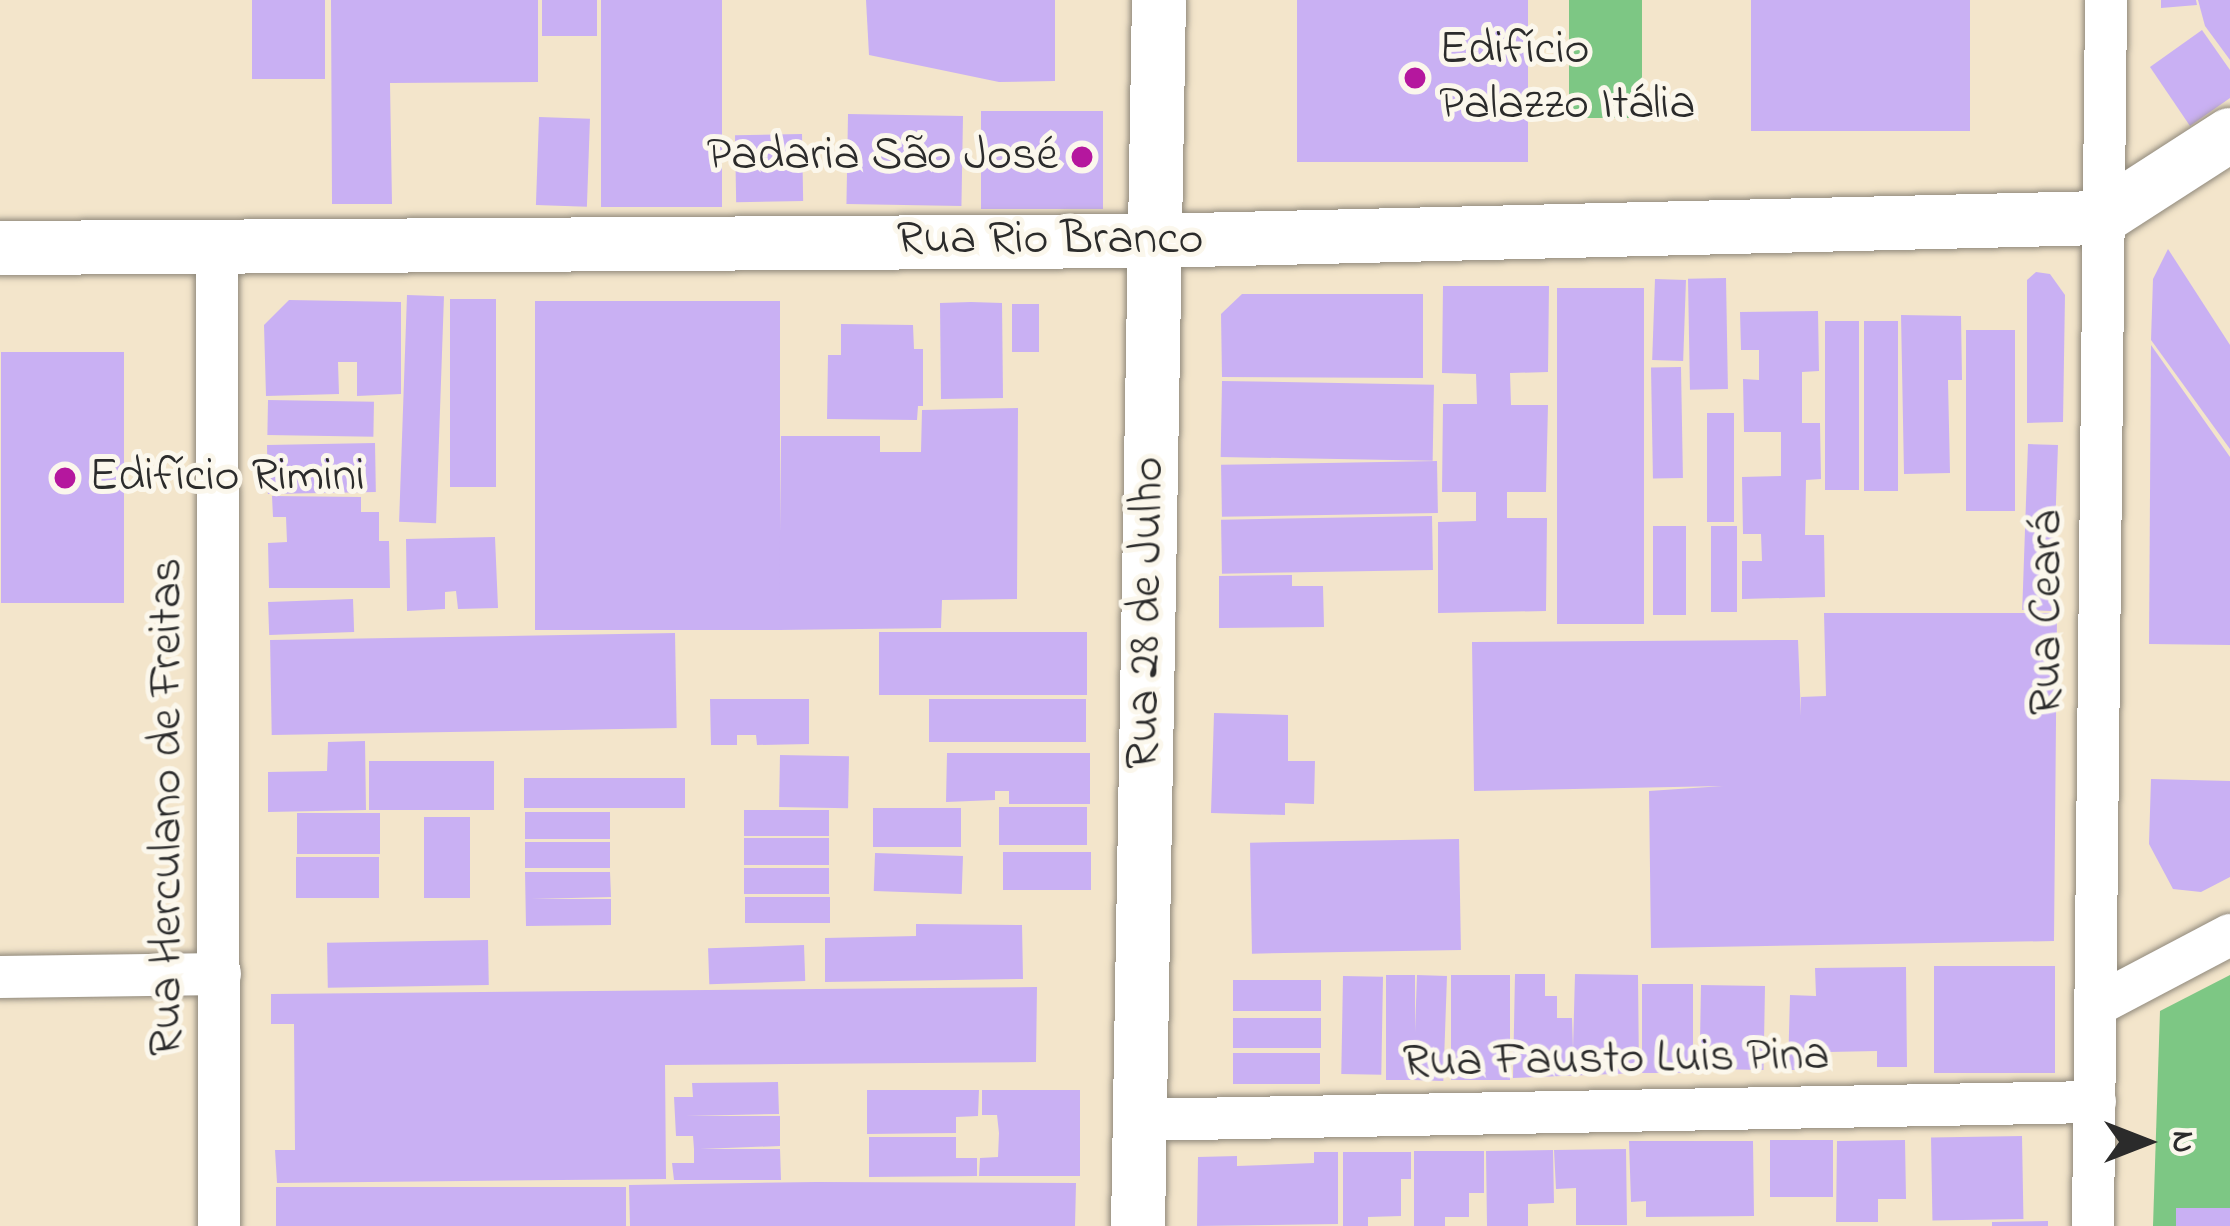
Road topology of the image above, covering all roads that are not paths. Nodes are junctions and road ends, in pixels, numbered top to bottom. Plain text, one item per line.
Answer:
1 (1159, 0) edge
2 (2106, 0) edge
3 (2230, 136) edge
4 (2101, 218) junction
5 (1154, 241) junction
6 (217, 244) junction
7 (0, 248) edge
8 (2230, 935) edge
9 (220, 974) junction
10 (0, 977) edge
11 (2097, 1005) junction
12 (2095, 1102) junction
13 (1138, 1120) junction
14 (219, 1226) edge
15 (1138, 1226) edge
16 (2093, 1226) edge

1 - 5 street, Rua 28 de Julho
2 - 4 street, Rua Ceará
3 - 4 street
4 - 5 street, Rua Rio Branco
4 - 11 street, Rua Ceará
5 - 6 street, Rua Rio Branco
5 - 13 street, Rua 28 de Julho
6 - 7 street, Rua Rio Branco
6 - 9 street, Rua Herculano de Freitas
8 - 11 street
9 - 10 street
9 - 14 street, Rua Herculano de Freitas
11 - 12 street, Rua Ceará
12 - 13 street, Rua Fausto Luis Pina
12 - 16 street, Rua Ceará
13 - 15 street, Rua 28 de Julho

